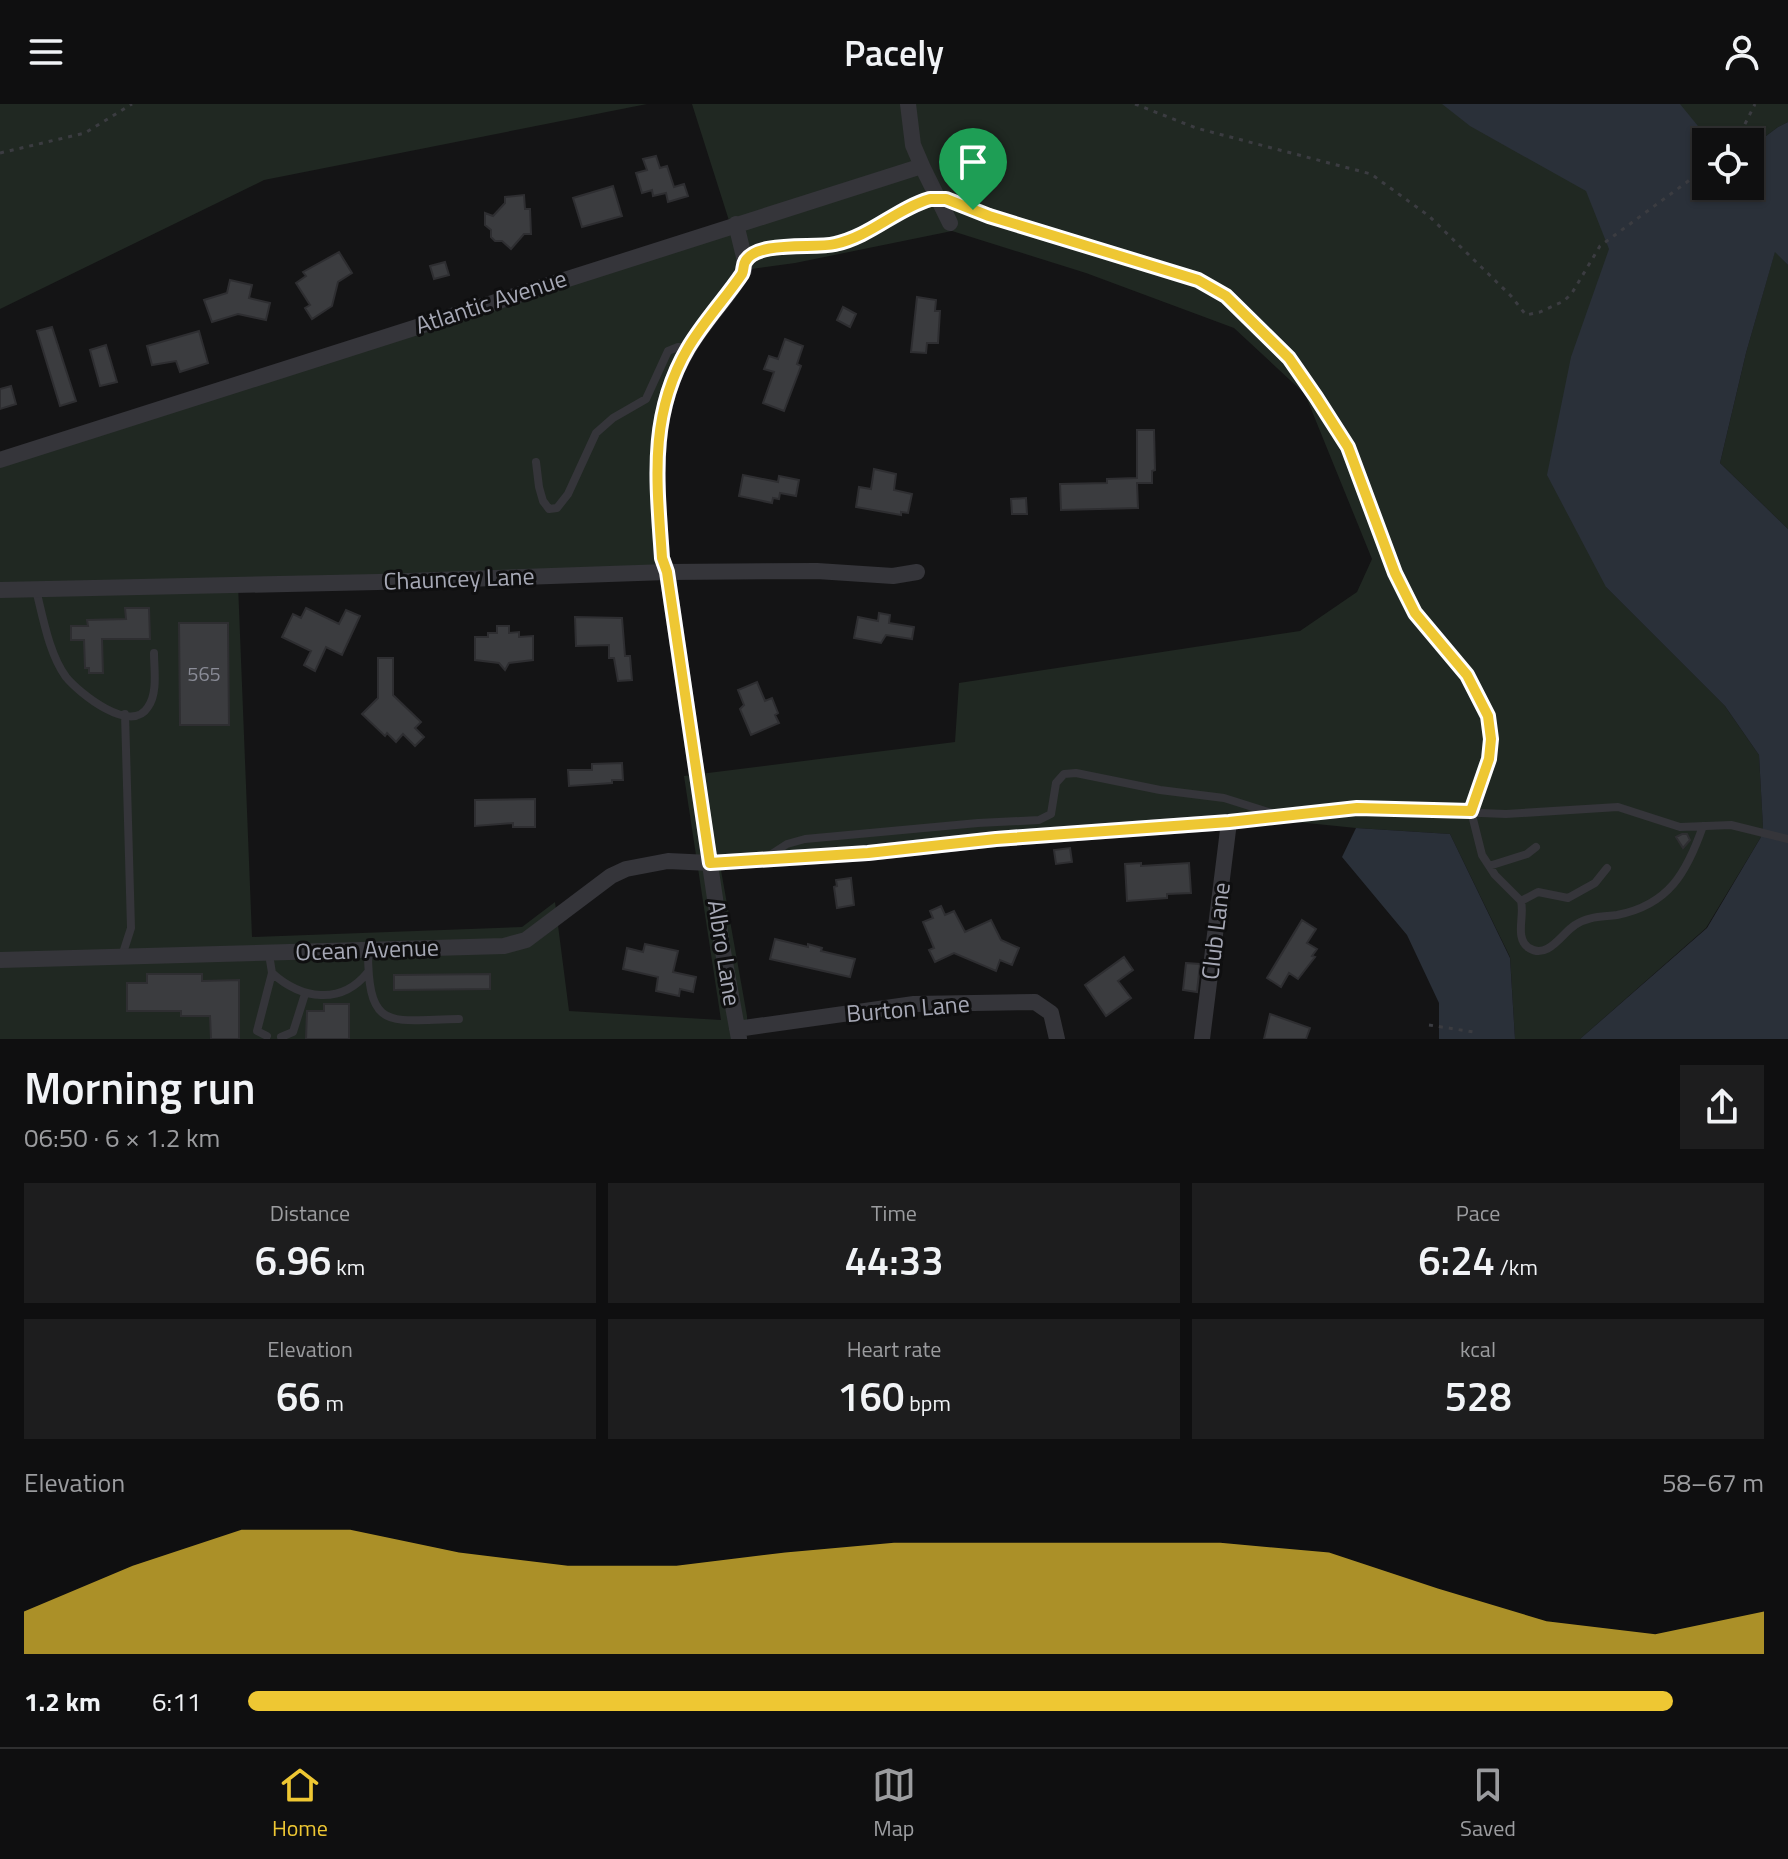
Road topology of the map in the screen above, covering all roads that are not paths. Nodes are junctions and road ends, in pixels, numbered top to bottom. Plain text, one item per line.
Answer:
1 (908, 104) edge
2 (922, 166) junction
3 (938, 199) junction
4 (950, 223) dead end
5 (736, 224) junction
6 (745, 261) junction
7 (688, 348) junction
8 (0, 460) edge
9 (536, 462) dead end
10 (667, 572) junction
11 (917, 572) dead end
12 (35, 589) junction
13 (0, 590) edge
14 (154, 653) dead end
15 (125, 714) junction
16 (1471, 811) junction
17 (1283, 816) junction
18 (1229, 822) junction
19 (1703, 826) junction
20 (1788, 839) edge
21 (1536, 847) dead end
22 (764, 859) junction
23 (710, 863) junction
24 (1489, 866) junction
25 (1607, 868) dead end
26 (1521, 901) junction
27 (368, 950) junction
28 (269, 954) junction
29 (122, 957) junction
30 (0, 960) edge
31 (368, 972) junction
32 (272, 973) junction
33 (305, 994) junction
34 (459, 1019) dead end
35 (738, 1034) edge
36 (267, 1036) dead end
37 (281, 1037) edge
38 (1057, 1039) edge
39 (1202, 1039) edge

1 - 2 street
2 - 3 street
2 - 5 street, Atlantic Avenue
3 - 4 street
3 - 6 lane
3 - 16 lane
5 - 6 street
5 - 8 street, Atlantic Avenue
6 - 7 street, Albro Lane
7 - 9 lane
7 - 10 street, Albro Lane
10 - 11 street, Chauncey Lane
10 - 12 street, Chauncey Lane
10 - 23 street, Albro Lane
12 - 13 street, Chauncey Lane
12 - 15 lane
14 - 15 lane
15 - 29 lane
16 - 17 lane
16 - 19 lane
16 - 24 lane
17 - 18 lane
17 - 22 lane
18 - 22 street, Ocean Avenue
18 - 39 street, Club Lane
19 - 20 lane
19 - 26 lane
21 - 24 lane
22 - 23 street, Ocean Avenue
23 - 27 street, Ocean Avenue
23 - 35 street, Albro Lane
24 - 26 lane
25 - 26 lane
27 - 28 street, Ocean Avenue
27 - 31 lane
28 - 29 street, Ocean Avenue
28 - 32 lane
29 - 30 street, Ocean Avenue
31 - 33 lane
31 - 34 lane
32 - 33 lane
32 - 36 lane
33 - 37 lane
35 - 38 street, Burton Lane

